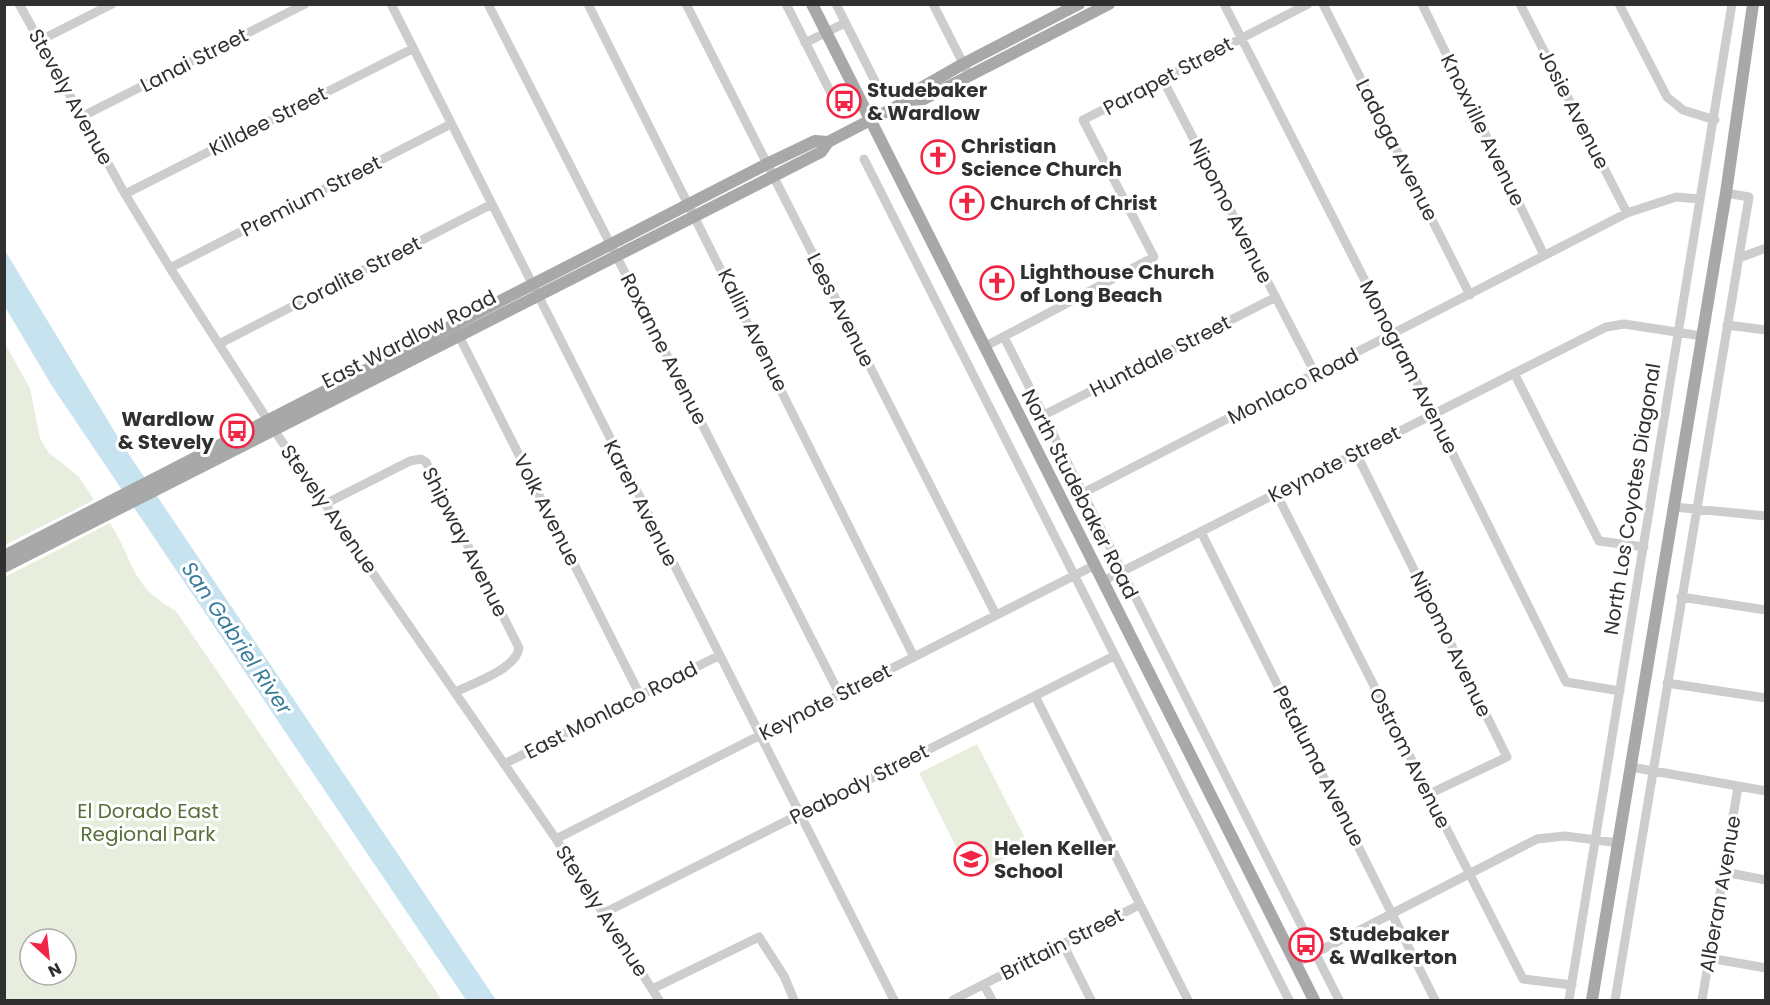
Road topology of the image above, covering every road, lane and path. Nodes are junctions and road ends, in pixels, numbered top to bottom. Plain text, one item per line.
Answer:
1 (20, 4) edge
2 (112, 4) edge
3 (305, 4) edge
4 (391, 4) edge
5 (488, 4) edge
6 (588, 4) edge
7 (686, 4) edge
8 (786, 4) edge
9 (812, 4) edge
10 (836, 4) edge
11 (933, 4) edge
12 (1079, 4) edge
13 (1109, 4) edge
14 (1224, 4) edge
15 (1308, 4) edge
16 (1323, 4) edge
17 (1422, 4) edge
18 (1520, 4) edge
19 (1619, 4) edge
20 (1732, 4) edge
21 (1753, 4) edge
22 (845, 22) junction
23 (826, 32) junction
24 (1241, 38) junction
25 (39, 41) junction
26 (805, 43) junction
27 (412, 49) junction
28 (963, 64) junction
29 (969, 76) junction
30 (1162, 78) junction
31 (880, 91) dead end
32 (909, 100) junction
33 (836, 103) dead end
34 (83, 116) junction
35 (870, 120) junction
36 (1715, 120) junction
37 (452, 124) junction
38 (828, 142) junction
39 (864, 159) dead end
40 (767, 164) junction
41 (773, 176) junction
42 (1726, 193) junction
43 (125, 194) junction
44 (1701, 199) junction
45 (689, 203) junction
46 (492, 204) junction
47 (1627, 213) junction
48 (696, 215) junction
49 (610, 244) junction
50 (1766, 248) edge
51 (616, 255) junction
52 (1544, 255) junction
53 (1739, 258) junction
54 (170, 268) junction
55 (533, 290) junction
56 (1470, 295) junction
57 (1276, 297) junction
58 (1727, 325) junction
59 (456, 330) junction
60 (1766, 330) edge
61 (1680, 332) junction
62 (1393, 335) junction
63 (1702, 336) junction
64 (1004, 337) junction
65 (219, 344) junction
66 (984, 348) junction
67 (1514, 373) junction
68 (1316, 375) junction
69 (1433, 414) junction
70 (1044, 415) junction
71 (271, 425) junction
72 (1356, 453) junction
73 (1083, 493) junction
74 (1276, 493) junction
75 (326, 504) junction
76 (1674, 507) junction
77 (1697, 510) junction
78 (94, 516) junction
79 (1766, 516) edge
80 (1201, 532) junction
81 (1644, 547) junction
82 (4, 556) edge
83 (1095, 565) junction
84 (4, 567) edge
85 (1122, 571) junction
86 (1074, 576) junction
87 (1103, 581) junction
88 (1681, 597) junction
89 (1766, 610) edge
90 (996, 615) junction
91 (718, 656) junction
92 (1114, 656) junction
93 (914, 657) junction
94 (1667, 683) junction
95 (1620, 691) junction
96 (454, 693) junction
97 (640, 695) junction
98 (840, 695) junction
99 (1035, 696) junction
100 (1766, 698) edge
101 (759, 735) junction
102 (504, 764) junction
103 (1631, 767) junction
104 (1653, 771) junction
105 (1738, 787) junction
106 (1766, 791) edge
107 (1429, 794) junction
108 (799, 814) junction
109 (556, 839) junction
110 (1596, 839) junction
111 (1619, 843) junction
112 (1724, 872) junction
113 (1469, 874) junction
114 (1766, 880) edge
115 (1139, 905) junction
116 (1393, 913) junction
117 (604, 914) junction
118 (1063, 944) junction
119 (1316, 953) junction
120 (1709, 958) junction
121 (1296, 963) junction
122 (1766, 968) edge
123 (984, 985) junction
124 (1572, 985) junction
125 (652, 989) junction
126 (659, 1000) edge
127 (794, 1000) edge
128 (894, 1000) edge
129 (953, 1000) edge
130 (992, 1000) edge
131 (1091, 1000) edge
132 (1188, 1000) edge
133 (1288, 1000) edge
134 (1314, 1000) edge
135 (1339, 1000) edge
136 (1435, 1000) edge
137 (1569, 1000) edge
138 (1592, 1000) edge
139 (1615, 1000) edge
140 (1702, 1000) edge

1 - 25 street, Stevely Avenue
2 - 25 street
3 - 34 street, Lanai Street
4 - 27 street, Karen Avenue
5 - 49 street, Roxanne Avenue
6 - 45 street, Kallin Avenue
7 - 40 street, Lees Avenue
8 - 26 street
9 - 23 main road, North Studebaker Road
10 - 22 street
11 - 28 street
12 - 28 main road, East Wardlow Road
13 - 29 main road, East Wardlow Road
14 - 24 street, Monogram Avenue
15 - 24 street
16 - 56 street, Ladoga Avenue
17 - 52 street, Knoxville Avenue
18 - 47 street, Josie Avenue
19 - 36 street
20 - 36 street, North Los Coyotes Diagonal
21 - 42 main road
22 - 23 street
22 - 31 street
23 - 26 street
23 - 35 main road, North Studebaker Road
24 - 30 street, Parapet Street
24 - 62 street, Monogram Avenue
25 - 34 street, Stevely Avenue
26 - 33 street
27 - 37 street, Karen Avenue
27 - 43 street, Killdee Street
28 - 29 street
28 - 32 main road, East Wardlow Road
29 - 32 main road, East Wardlow Road
30 - 57 street, Nipomo Avenue
30 - 64 street, Parapet Street
32 - 35 main road, East Wardlow Road
34 - 43 street, Stevely Avenue
35 - 38 main road, East Wardlow Road
35 - 66 main road, North Studebaker Road
36 - 44 street, North Los Coyotes Diagonal
37 - 46 street, Karen Avenue
37 - 54 street, Premium Street
38 - 40 main road, East Wardlow Road
38 - 41 main road, East Wardlow Road
39 - 86 street
40 - 41 street, Lees Avenue
40 - 45 main road, East Wardlow Road
41 - 48 main road, East Wardlow Road
41 - 90 street, Lees Avenue
42 - 53 street
42 - 63 main road
43 - 54 street, Stevely Avenue
44 - 47 street, Monlaco Road
44 - 61 street, North Los Coyotes Diagonal
45 - 48 street, Kallin Avenue
45 - 49 main road, East Wardlow Road
46 - 55 street, Karen Avenue
46 - 65 street, Coralite Street
47 - 52 street, Monlaco Road
48 - 51 main road, East Wardlow Road
48 - 93 street, Kallin Avenue
49 - 51 street, Roxanne Avenue
49 - 55 main road, East Wardlow Road
50 - 53 street
51 - 55 main road, East Wardlow Road
51 - 98 street, Roxanne Avenue
52 - 56 street, Monlaco Road
53 - 58 street
54 - 65 street, Stevely Avenue
55 - 59 main road, East Wardlow Road
55 - 91 street, Karen Avenue
56 - 62 street, Monlaco Road
57 - 68 street, Nipomo Avenue
57 - 70 street, Huntdale Street
58 - 60 street
58 - 77 street
59 - 71 main road, East Wardlow Road
59 - 97 street, Volk Avenue
61 - 63 street, Keynote Street
61 - 67 street, Keynote Street
61 - 81 street, North Los Coyotes Diagonal
62 - 68 street, Monlaco Road
62 - 69 street, Monogram Avenue
63 - 76 main road
64 - 66 street, Parapet Street
64 - 70 street, North Studebaker Road
65 - 71 street, Stevely Avenue
66 - 83 main road, North Studebaker Road
67 - 69 street, Keynote Street
67 - 81 street
68 - 73 street, Monlaco Road
69 - 72 street, Keynote Street
69 - 95 street, Monogram Avenue
70 - 73 street, North Studebaker Road
71 - 75 street, Stevely Avenue
71 - 78 main road, East Wardlow Road
72 - 74 street, Keynote Street
72 - 107 street, Nipomo Avenue
73 - 85 street, North Studebaker Road
74 - 80 street, Keynote Street
74 - 107 street, Ostrom Avenue
75 - 96 street, Stevely Avenue
75 - 96 street, Shipway Avenue
76 - 77 street
76 - 103 main road
77 - 79 street
77 - 88 street
78 - 82 main road, East Wardlow Road
78 - 84 main road, East Wardlow Road
80 - 85 street, Keynote Street
80 - 116 street, Petaluma Avenue
81 - 95 street, North Los Coyotes Diagonal
83 - 86 street, Keynote Street
83 - 87 main road, North Studebaker Road
85 - 87 street, Keynote Street
85 - 119 street, North Studebaker Road
86 - 90 street, Keynote Street
86 - 92 street
87 - 121 main road, North Studebaker Road
88 - 89 street
88 - 94 street
90 - 93 street, Keynote Street
91 - 97 street, East Monlaco Road
91 - 101 street, Karen Avenue
92 - 99 street, Peabody Street
92 - 133 street
93 - 98 street, Keynote Street
94 - 100 street
94 - 104 street
95 - 110 street, North Los Coyotes Diagonal
96 - 102 street, Stevely Avenue
97 - 102 street, East Monlaco Road
98 - 101 street, Keynote Street
99 - 108 street, Peabody Street
99 - 115 street
101 - 108 street, Karen Avenue
101 - 109 street, Keynote Street
102 - 109 street, Stevely Avenue
103 - 104 street
103 - 111 main road
104 - 105 street
104 - 139 street
105 - 106 street
105 - 112 street, Alberan Avenue
107 - 113 street, Ostrom Avenue
108 - 117 street, Peabody Street
108 - 128 street, Karen Avenue
109 - 117 street, Stevely Avenue
110 - 111 street
110 - 113 street
110 - 124 street, North Los Coyotes Diagonal
111 - 138 main road
112 - 114 street
112 - 120 street, Alberan Avenue
113 - 116 street
113 - 124 street, Ostrom Avenue
115 - 118 street, Brittain Street
115 - 132 street
116 - 119 street
116 - 136 street, Petaluma Avenue
117 - 125 street, Stevely Avenue
118 - 123 street, Brittain Street
118 - 131 street
119 - 121 street
119 - 135 street, North Studebaker Road
120 - 122 street
120 - 140 street, Alberan Avenue
121 - 134 main road, North Studebaker Road
123 - 129 street, Brittain Street
123 - 130 street
124 - 137 street, North Los Coyotes Diagonal
125 - 126 street, Stevely Avenue
125 - 127 street

